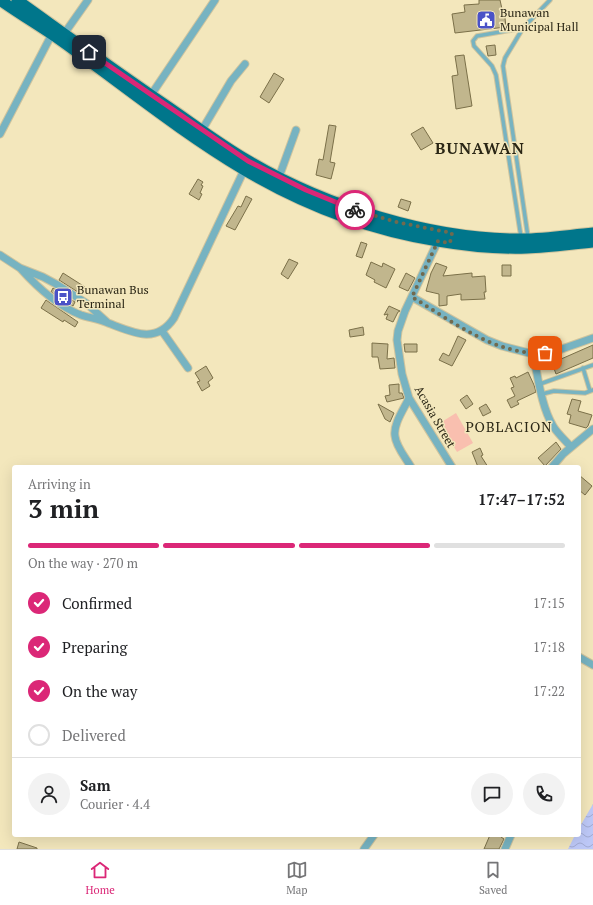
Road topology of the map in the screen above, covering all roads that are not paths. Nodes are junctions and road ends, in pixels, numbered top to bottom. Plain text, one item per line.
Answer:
1 (0, 0) edge
2 (88, 0) edge
3 (215, 0) edge
4 (550, 0) edge
5 (20, 4) edge
6 (523, 28) junction
7 (57, 32) junction
8 (245, 64) dead end
9 (503, 74) junction
10 (496, 75) junction
11 (149, 99) junction
12 (507, 101) junction
13 (500, 103) junction
14 (202, 130) junction
15 (296, 130) dead end
16 (0, 134) edge
17 (512, 135) junction
18 (505, 136) junction
19 (246, 165) junction
20 (279, 177) junction
21 (593, 233) edge
22 (451, 238) junction
23 (438, 241) junction
24 (593, 242) edge
25 (525, 243) junction
26 (0, 255) edge
27 (20, 268) junction
28 (412, 297) junction
29 (107, 322) junction
30 (162, 331) junction
31 (593, 338) edge
32 (533, 354) junction
33 (593, 365) edge
34 (188, 368) dead end
35 (583, 368) junction
36 (540, 384) junction
37 (592, 391) edge
38 (542, 394) junction
39 (409, 398) junction
40 (593, 429) edge
41 (571, 446) junction
42 (410, 465) edge
43 (451, 465) edge
44 (554, 465) edge
45 (581, 658) edge
46 (593, 665) edge
47 (373, 837) edge
48 (510, 837) edge
49 (364, 849) edge
50 (506, 849) edge

1 - 5 highway
2 - 7 street
3 - 11 street
4 - 6 lane
5 - 7 highway
6 - 9 lane
6 - 10 lane
7 - 11 highway
7 - 16 street
8 - 14 street
9 - 10 lane
9 - 12 lane
10 - 13 lane
11 - 14 highway
11 - 19 highway
12 - 13 lane
12 - 17 lane
13 - 18 lane
14 - 19 highway
15 - 20 street
17 - 18 lane
17 - 25 lane
18 - 25 lane
19 - 20 highway
19 - 23 highway
19 - 30 street
20 - 22 highway
21 - 25 highway
22 - 23 highway
22 - 25 highway
23 - 28 street, Acasia Street
24 - 25 highway
26 - 27 street
27 - 29 street
27 - 29 street
28 - 32 street
28 - 39 street, Acasia Street
29 - 30 street
30 - 34 street
31 - 32 street
32 - 36 street
33 - 35 lane
35 - 36 lane
35 - 37 lane
36 - 38 street
37 - 38 lane
38 - 41 street
39 - 42 street
39 - 43 street, Acasia Street
40 - 41 street
41 - 44 street
45 - 46 street
47 - 49 street
48 - 50 street

